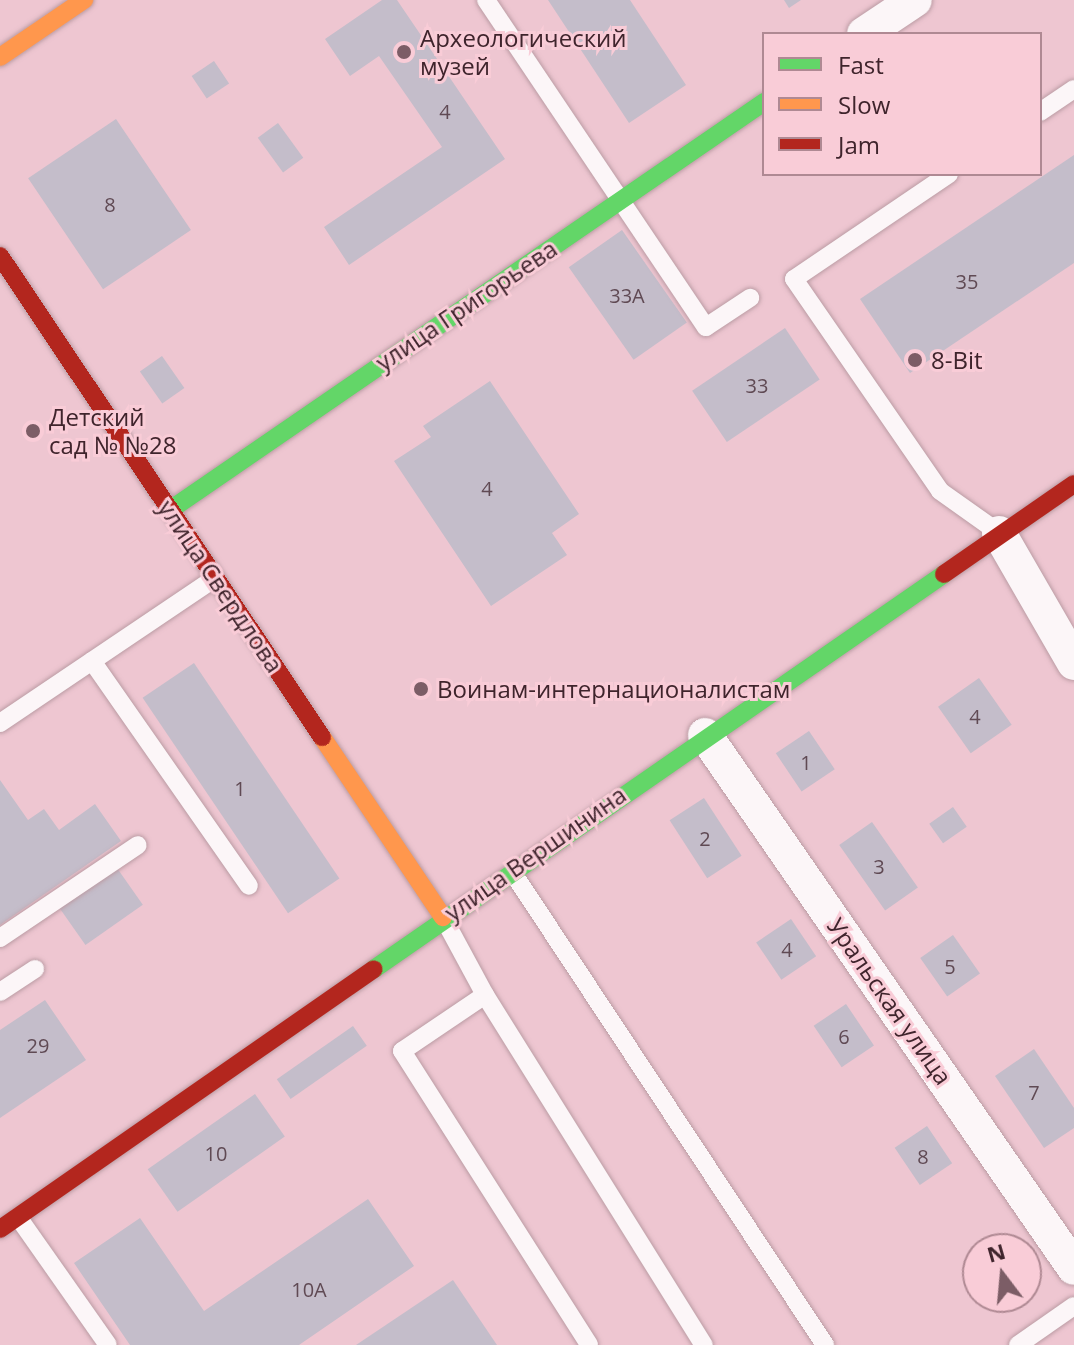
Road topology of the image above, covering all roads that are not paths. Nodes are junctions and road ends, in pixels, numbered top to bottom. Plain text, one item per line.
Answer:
1 (84, 0) edge
2 (486, 0) edge
3 (915, 0) edge
4 (867, 32) edge
5 (0, 57) edge
6 (1074, 89) edge
7 (762, 103) edge
8 (1042, 111) edge
9 (946, 176) edge
10 (619, 199) junction
11 (0, 256) edge
12 (750, 298) dead end
13 (1074, 484) edge
14 (170, 510) junction
15 (999, 533) junction
16 (215, 578) junction
17 (92, 661) junction
18 (1074, 663) edge
19 (0, 723) edge
20 (705, 735) junction
21 (138, 845) dead end
22 (512, 870) junction
23 (249, 886) dead end
24 (443, 917) junction
25 (0, 938) edge
26 (35, 969) dead end
27 (0, 992) edge
28 (485, 995) junction
29 (18, 1217) junction
30 (0, 1229) edge
31 (1074, 1268) edge
32 (1074, 1306) edge
33 (108, 1345) edge
34 (589, 1345) edge
35 (704, 1345) edge
36 (825, 1345) edge
37 (1018, 1345) edge

1 - 5 street
2 - 10 lane
3 - 4 street
6 - 8 lane
7 - 10 street, улица Григорьева
9 - 15 lane
10 - 12 lane
10 - 14 street, улица Григорьева
11 - 14 street, улица Свердлова
13 - 15 street, улица Вершинина
14 - 16 street, улица Свердлова
15 - 18 street
15 - 20 street, улица Вершинина
16 - 17 lane
16 - 24 street, улица Свердлова
17 - 19 lane
17 - 23 lane
20 - 22 street, улица Вершинина
20 - 31 street, Уральская улица
21 - 25 lane
22 - 24 street, улица Вершинина
22 - 36 lane
24 - 28 lane
24 - 29 street, улица Вершинина
26 - 27 lane
28 - 34 lane
28 - 35 lane
29 - 30 street, улица Вершинина
29 - 33 lane
32 - 37 lane

